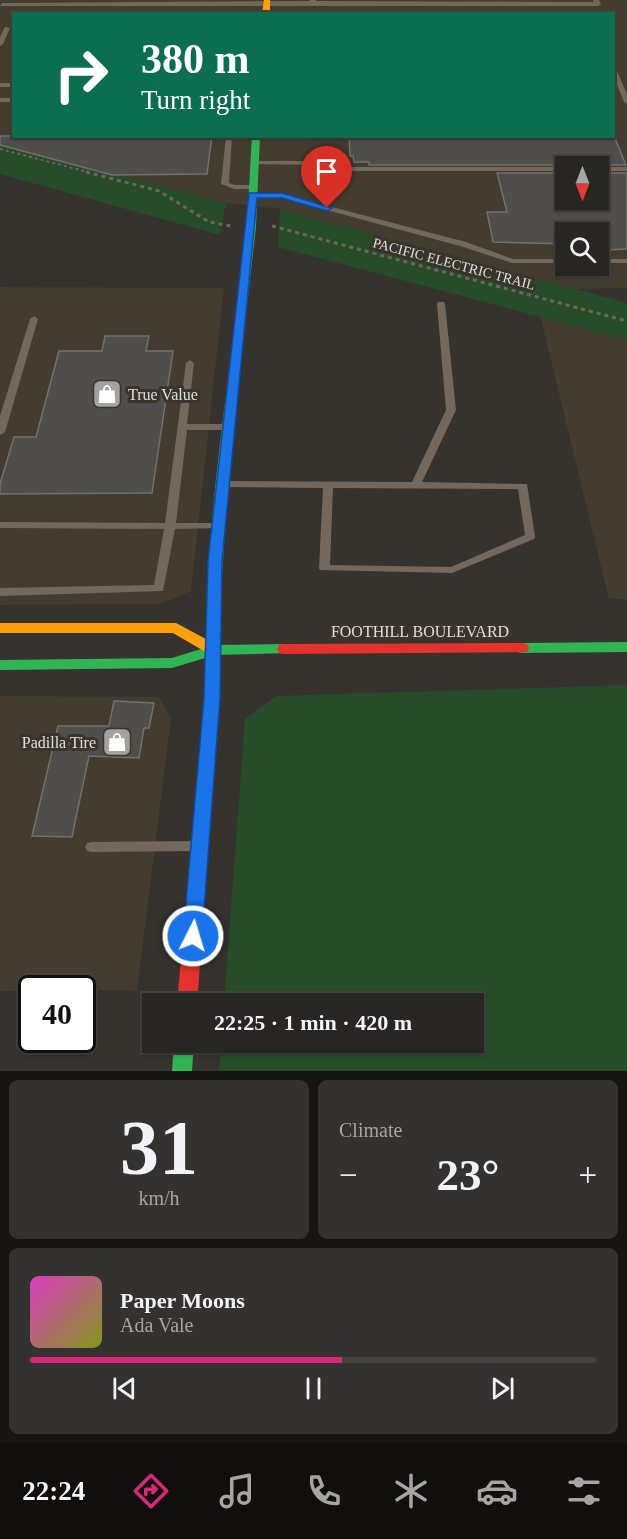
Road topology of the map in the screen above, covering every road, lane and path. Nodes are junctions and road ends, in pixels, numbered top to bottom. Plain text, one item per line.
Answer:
1 (596, 0) edge
2 (313, 1) edge
3 (123, 2) edge
4 (2, 5) dead end
5 (267, 6) edge
6 (7, 28) edge
7 (12, 41) edge
8 (1, 42) edge
9 (615, 73) edge
10 (627, 102) edge
11 (229, 138) edge
12 (256, 138) edge
13 (0, 149) edge
14 (255, 163) junction
15 (555, 169) edge
16 (609, 169) edge
17 (627, 169) edge
18 (253, 191) junction
19 (227, 226) dead end
20 (277, 226) dead end
21 (555, 261) edge
22 (609, 261) edge
23 (627, 261) edge
24 (441, 304) dead end
25 (34, 320) dead end
26 (627, 321) edge
27 (190, 363) dead end
28 (183, 427) junction
29 (228, 427) junction
30 (0, 432) edge
31 (222, 484) junction
32 (327, 485) junction
33 (416, 485) junction
34 (0, 525) edge
35 (218, 526) junction
36 (170, 527) junction
37 (0, 592) edge
38 (0, 627) edge
39 (627, 647) edge
40 (214, 650) junction
41 (0, 665) edge
42 (200, 846) junction
43 (92, 847) dead end
44 (188, 993) edge
45 (183, 1053) edge
46 (182, 1071) edge

1 - 2 lane
2 - 5 lane
3 - 4 lane
3 - 5 lane
6 - 8 lane
7 - 8 lane
9 - 10 lane
11 - 18 lane
12 - 14 street
13 - 19 path
14 - 15 lane
14 - 18 street
16 - 17 lane
18 - 21 lane
18 - 29 street
20 - 26 path, PACIFIC ELECTRIC TRAIL
22 - 23 lane
24 - 33 lane
25 - 30 lane
27 - 28 lane
28 - 29 lane
28 - 36 lane
29 - 31 street
31 - 32 lane
31 - 35 street
32 - 33 lane
32 - 33 lane
34 - 36 lane
35 - 36 lane
35 - 40 street
36 - 37 lane
38 - 40 street
39 - 40 street, FOOTHILL BOULEVARD
40 - 41 street, FOOTHILL BOULEVARD
40 - 42 street
42 - 43 lane
42 - 44 street
45 - 46 street

